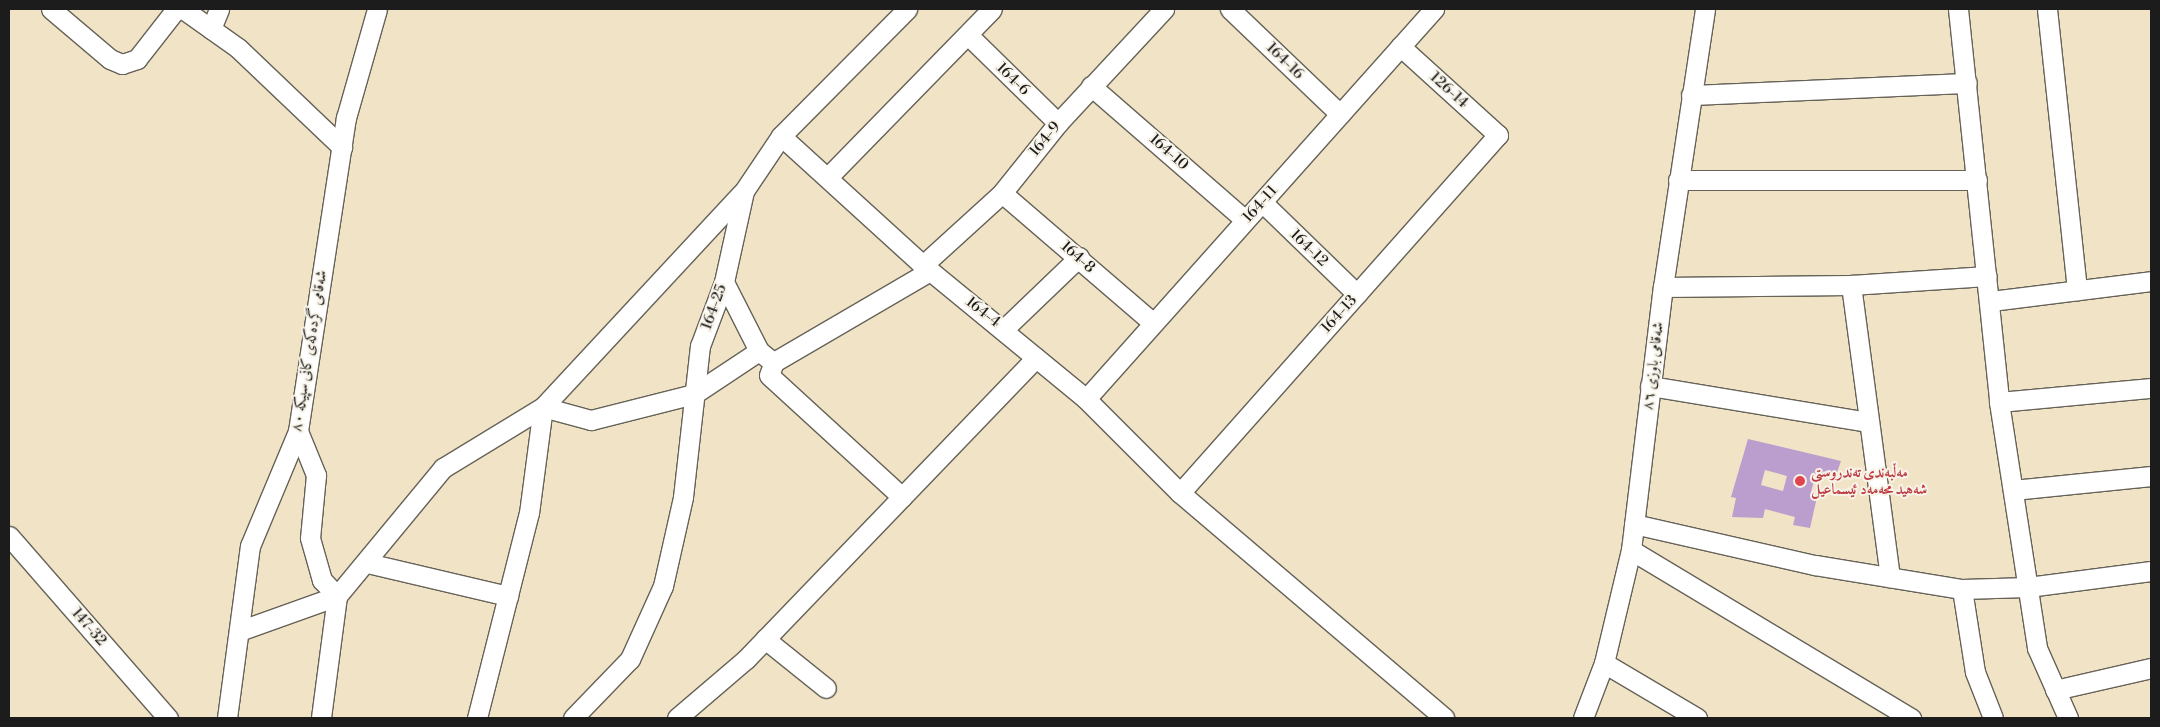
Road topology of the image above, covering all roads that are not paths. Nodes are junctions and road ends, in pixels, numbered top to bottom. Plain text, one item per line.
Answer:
1 (51, 9) edge
2 (176, 9) edge
3 (183, 9) edge
4 (219, 9) edge
5 (376, 9) edge
6 (907, 9) edge
7 (992, 9) edge
8 (1164, 9) edge
9 (1230, 9) edge
10 (1434, 9) edge
11 (1706, 9) edge
12 (1958, 9) edge
13 (2047, 9) edge
14 (212, 29) junction
15 (968, 35) junction
16 (1400, 46) junction
17 (1966, 83) junction
18 (1091, 86) junction
19 (1691, 95) junction
20 (1340, 114) junction
21 (1058, 123) junction
22 (1498, 135) joint
23 (781, 136) junction
24 (342, 147) junction
25 (829, 176) junction
26 (1678, 180) junction
27 (1977, 180) junction
28 (744, 191) junction
29 (1002, 193) junction
30 (1262, 202) junction
31 (1245, 220) junction
32 (1079, 257) junction
33 (926, 268) junction
34 (1987, 276) junction
35 (2151, 281) edge
36 (724, 282) junction
37 (1851, 285) junction
38 (1663, 287) junction
39 (2076, 290) junction
40 (1357, 294) junction
41 (1991, 301) junction
42 (1154, 323) junction
43 (1004, 329) junction
44 (759, 351) junction
45 (1036, 358) junction
46 (774, 362) junction
47 (1650, 386) junction
48 (2151, 388) edge
49 (694, 394) junction
50 (1086, 399) junction
51 (1999, 402) junction
52 (543, 407) junction
53 (1867, 422) junction
54 (298, 430) junction
55 (2151, 476) edge
56 (2013, 490) junction
57 (1180, 493) junction
58 (902, 497) junction
59 (1634, 524) junction
60 (9, 536) edge
61 (1631, 550) junction
62 (367, 563) junction
63 (2151, 572) edge
64 (1890, 577) junction
65 (2028, 587) junction
66 (1962, 588) junction
67 (336, 596) junction
68 (508, 596) junction
69 (239, 631) junction
70 (765, 639) junction
71 (1604, 663) junction
72 (2151, 668) edge
73 (826, 688) dead end
74 (2055, 690) junction
75 (168, 718) edge
76 (227, 718) edge
77 (321, 718) edge
78 (477, 718) edge
79 (572, 718) edge
80 (677, 718) edge
81 (1444, 718) edge
82 (1583, 718) edge
83 (1696, 718) edge
84 (1911, 718) edge
85 (1993, 718) edge
86 (2068, 718) edge

1 - 2 street
3 - 14 street
4 - 14 street
5 - 24 street, شەقامی گردەکەی کانی سپیکە ٨٠
6 - 23 street, 164-25
7 - 15 street
8 - 18 street, 164-9
9 - 20 street, 164-16
10 - 16 street, 164-11
11 - 19 street, شەقامی باوزی ٨٦
12 - 17 street
13 - 39 street
14 - 24 street
15 - 21 street, 164-6
15 - 25 street
16 - 20 street, 164-11
16 - 22 street, 126-14
17 - 19 street
17 - 27 street
18 - 21 street, 164-9
18 - 31 street, 164-10
19 - 26 street, شەقامی باوزی ٨٦
20 - 30 street, 164-11
21 - 29 street, 164-9
22 - 40 street, 164-13
23 - 25 street, 164-4
23 - 28 street, 164-25
24 - 54 street, شەقامی گردەکەی کانی سپیکە ٨٠
25 - 33 street, 164-4
26 - 27 street
26 - 38 street, شەقامی باوزی ٨٦
27 - 34 street
28 - 36 street, 164-25
28 - 52 street
29 - 32 street, 164-8
29 - 33 street, 164-9
30 - 31 street, 164-11
30 - 40 street, 164-12
31 - 42 street, 164-11
32 - 42 street, 164-8
32 - 43 street
33 - 43 street, 164-4
33 - 46 street, 164-9
34 - 37 street
34 - 41 street
35 - 39 street
36 - 44 street
36 - 49 street, 164-25
37 - 38 street
37 - 53 street
38 - 47 street, شەقامی باوزی ٨٦
39 - 41 street
40 - 57 street, 164-13
41 - 51 street
42 - 50 street, 164-11
43 - 45 street, 164-4
44 - 46 street
44 - 49 street
45 - 50 street, 164-4
45 - 58 street
46 - 58 street
47 - 53 street
47 - 59 street, شەقامی باوزی ٨٦
48 - 51 street
49 - 52 street
49 - 79 street, 164-25
50 - 57 street, 164-4
51 - 56 street
52 - 62 street
52 - 68 street
53 - 64 street
54 - 67 street
54 - 69 street, شەقامی گردەکەی کانی سپیکە ٨٠
55 - 56 street
56 - 65 street
57 - 81 street, 164-4
58 - 70 street
59 - 61 street, شەقامی باوزی ٨٦
59 - 64 street
60 - 75 street, 147-32
61 - 71 street, شەقامی باوزی ٨٦
61 - 84 street
62 - 67 street
62 - 68 street
63 - 65 street
64 - 66 street
65 - 66 street
65 - 74 street
66 - 85 street
67 - 69 street
67 - 77 street
68 - 78 street
69 - 76 street, شەقامی گردەکەی کانی سپیکە ٨٠
70 - 73 street
70 - 80 street
71 - 82 street, شەقامی باوزی ٨٦
71 - 83 street
72 - 74 street
74 - 86 street

